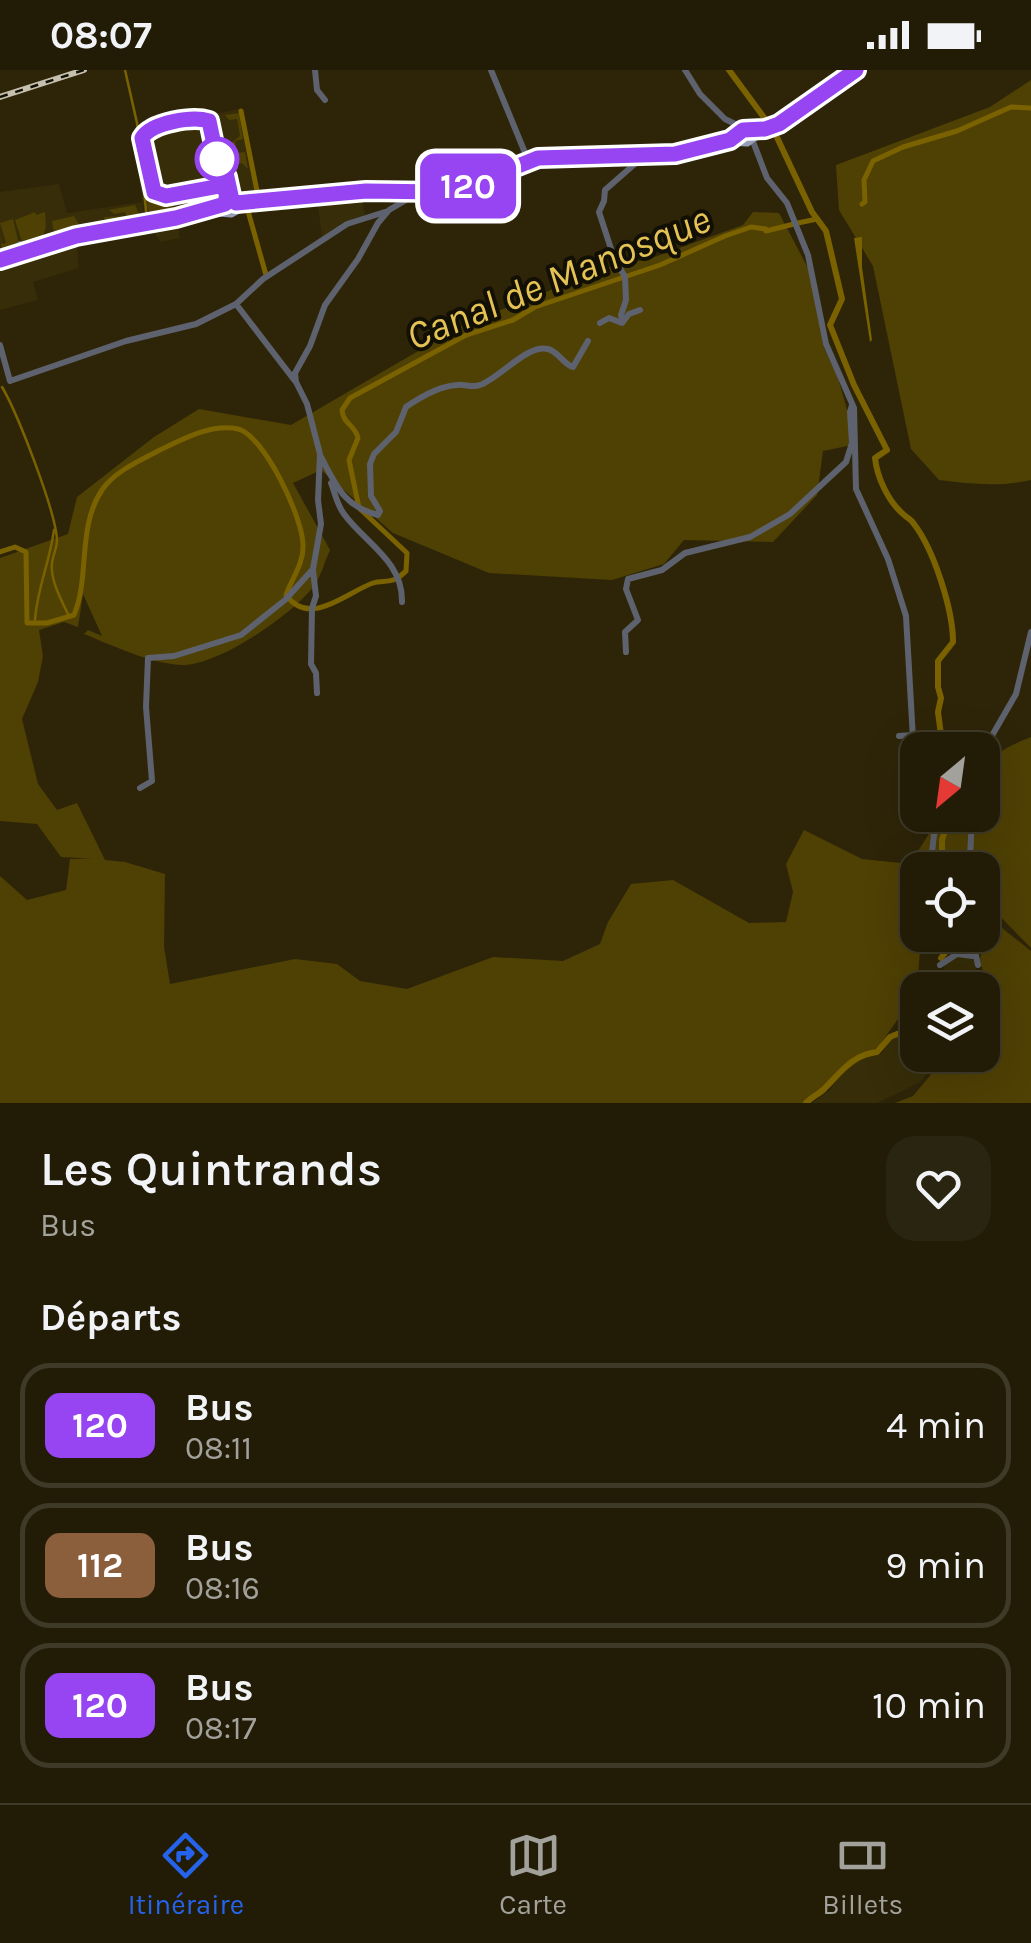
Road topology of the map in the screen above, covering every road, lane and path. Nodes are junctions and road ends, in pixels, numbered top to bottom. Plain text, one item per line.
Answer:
1 (314, 70) edge
2 (492, 70) edge
3 (685, 70) edge
4 (856, 70) edge
5 (325, 100) dead end
6 (746, 136) junction
7 (645, 154) junction
8 (528, 160) junction
9 (220, 173) dead end
10 (462, 188) junction
11 (206, 189) dead end
12 (384, 190) junction
13 (435, 192) junction
14 (417, 194) junction
15 (230, 205) junction
16 (389, 210) junction
17 (20, 244) dead end
18 (0, 258) edge
19 (236, 304) junction
20 (640, 310) dead end
21 (622, 322) junction
22 (600, 323) dead end
23 (588, 341) dead end
24 (0, 345) edge
25 (296, 382) junction
26 (853, 404) junction
27 (320, 454) junction
28 (313, 569) junction
29 (402, 602) dead end
30 (1031, 632) edge
31 (626, 652) dead end
32 (317, 692) dead end
33 (912, 732) edge
34 (994, 732) edge
35 (140, 788) dead end
36 (976, 952) edge
37 (973, 956) dead end
38 (940, 965) dead end
39 (978, 965) dead end

1 - 5 street
2 - 8 street
3 - 6 street
4 - 6 main road
6 - 7 main road
6 - 26 street
7 - 8 main road
7 - 21 street
8 - 10 main road
9 - 15 street
10 - 13 main road
10 - 14 main road
11 - 15 street
12 - 13 main road
12 - 14 main road
12 - 15 main road
13 - 14 street
14 - 16 street
15 - 18 main road
16 - 19 street
16 - 25 street
17 - 18 street
19 - 24 street
19 - 25 street
20 - 21 street
21 - 22 street
23 - 27 street
25 - 27 street
26 - 31 street
26 - 33 street
27 - 28 street
27 - 29 street
28 - 32 street
28 - 35 street
30 - 34 street
36 - 39 street
37 - 38 street

